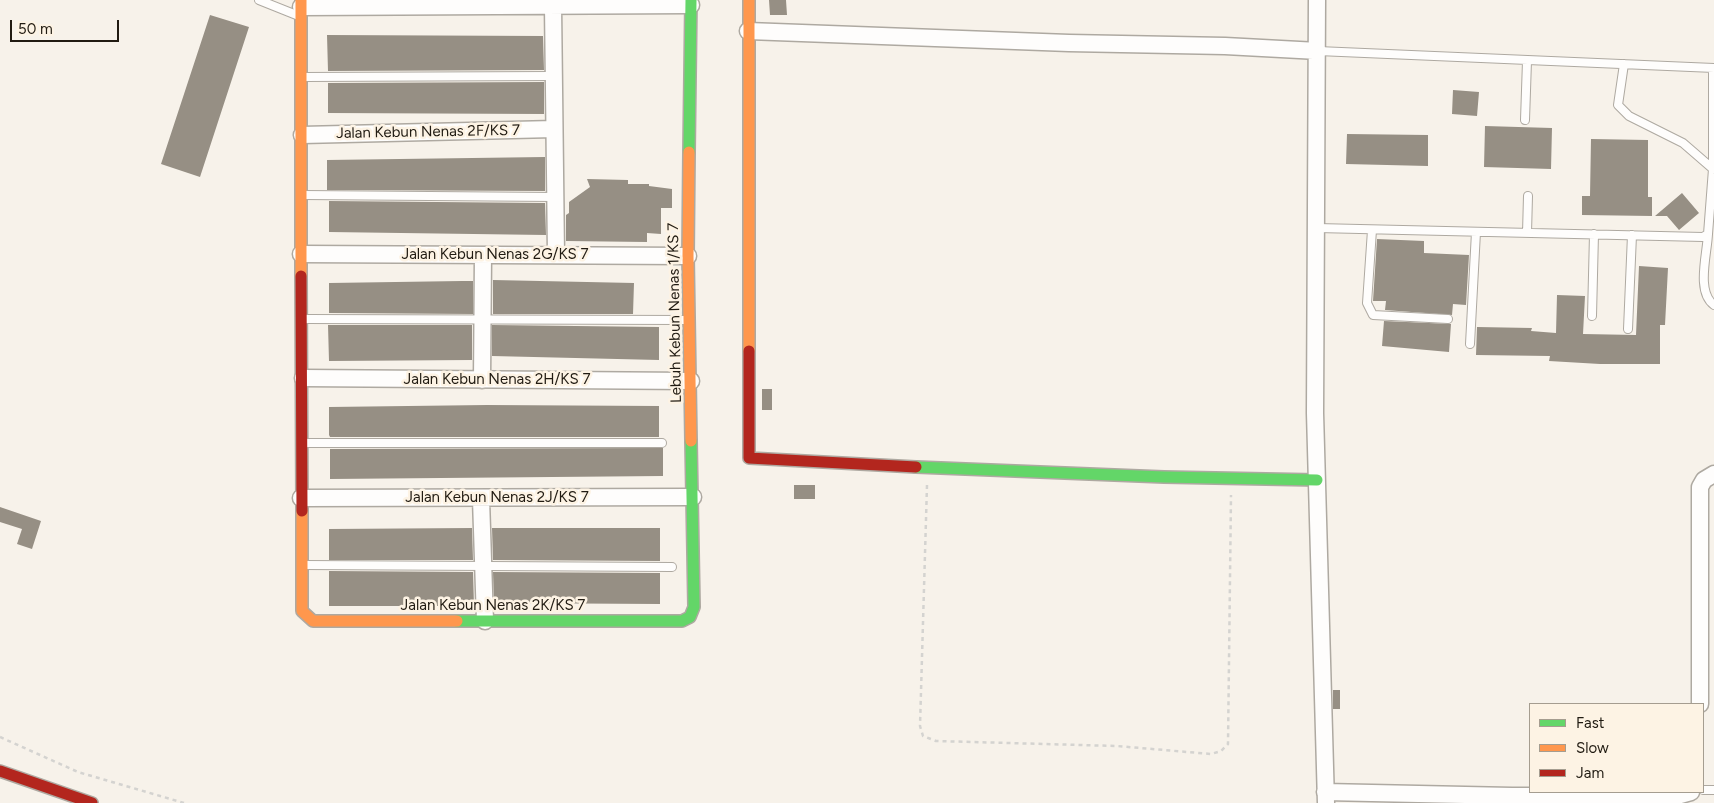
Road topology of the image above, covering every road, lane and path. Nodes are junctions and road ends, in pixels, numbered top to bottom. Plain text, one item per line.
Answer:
1 (259, 0) edge
2 (748, 0) edge
3 (1317, 0) edge
4 (691, 2) edge
5 (552, 6) junction
6 (301, 8) edge
7 (748, 31) junction
8 (1318, 51) junction
9 (1527, 61) junction
10 (1624, 64) junction
11 (1713, 68) edge
12 (553, 76) junction
13 (301, 77) junction
14 (1525, 120) dead end
15 (554, 129) junction
16 (302, 135) junction
17 (1713, 151) edge
18 (1713, 168) edge
19 (301, 196) junction
20 (1528, 196) dead end
21 (555, 197) junction
22 (1316, 228) junction
23 (1372, 230) junction
24 (1476, 232) junction
25 (1527, 233) junction
26 (1594, 234) junction
27 (1708, 234) junction
28 (1632, 235) junction
29 (1711, 247) edge
30 (301, 254) junction
31 (483, 255) junction
32 (556, 255) junction
33 (688, 256) junction
34 (1714, 305) edge
35 (1592, 316) dead end
36 (302, 319) junction
37 (481, 319) junction
38 (1448, 319) dead end
39 (689, 320) junction
40 (1628, 329) dead end
41 (1470, 344) dead end
42 (303, 378) junction
43 (482, 380) junction
44 (691, 380) junction
45 (301, 443) junction
46 (662, 443) dead end
47 (928, 468) junction
48 (1714, 474) edge
49 (1232, 478) junction
50 (1317, 480) junction
51 (301, 498) junction
52 (481, 498) junction
53 (693, 498) junction
54 (302, 564) junction
55 (483, 565) junction
56 (672, 567) dead end
57 (485, 620) junction
58 (682, 621) joint
59 (1700, 703) edge
60 (0, 737) edge
61 (0, 771) edge
62 (1688, 793) edge
63 (1325, 797) edge
64 (92, 803) edge
65 (184, 803) edge

1 - 6 lane
2 - 7 main road
3 - 8 street
4 - 5 street
4 - 33 main road, Lebuh Kebun Nenas 1/KS 7
5 - 6 street
5 - 12 street
6 - 13 main road
7 - 8 street
7 - 47 main road
8 - 9 lane
8 - 22 street
9 - 10 lane
9 - 14 lane
10 - 11 lane
10 - 18 lane
11 - 17 lane
12 - 13 lane
12 - 15 street
13 - 16 main road
15 - 16 street, Jalan Kebun Nenas 2F/KS 7
15 - 21 street
16 - 19 main road
17 - 18 lane
18 - 27 lane
19 - 21 lane
19 - 30 main road
20 - 25 lane
21 - 32 street
22 - 23 lane
22 - 50 street
23 - 24 lane
23 - 38 lane
24 - 25 lane
24 - 41 lane
25 - 26 lane
26 - 28 lane
26 - 35 lane
27 - 28 lane
27 - 29 lane
28 - 40 lane
29 - 34 lane
30 - 31 street, Jalan Kebun Nenas 2G/KS 7
30 - 36 main road
31 - 32 street, Jalan Kebun Nenas 2G/KS 7
31 - 37 street
32 - 33 street, Jalan Kebun Nenas 2G/KS 7
33 - 39 main road, Lebuh Kebun Nenas 1/KS 7
36 - 37 lane
36 - 42 main road
37 - 39 lane
37 - 43 street
39 - 44 main road, Lebuh Kebun Nenas 1/KS 7
42 - 43 street, Jalan Kebun Nenas 2H/KS 7
42 - 45 main road
43 - 44 street, Jalan Kebun Nenas 2H/KS 7
44 - 53 main road, Lebuh Kebun Nenas 1/KS 7
45 - 46 lane
45 - 51 main road
47 - 49 main road
47 - 49 path
48 - 59 street
49 - 50 main road
50 - 63 street
51 - 52 street, Jalan Kebun Nenas 2J/KS 7
51 - 54 main road
52 - 53 street, Jalan Kebun Nenas 2J/KS 7
52 - 55 street
53 - 58 main road, Lebuh Kebun Nenas 1/KS 7
54 - 55 lane
54 - 57 main road, Jalan Kebun Nenas 2K/KS 7
55 - 56 lane
55 - 57 street
57 - 58 main road, Jalan Kebun Nenas 2K/KS 7
60 - 65 path
61 - 64 main road
62 - 63 street

